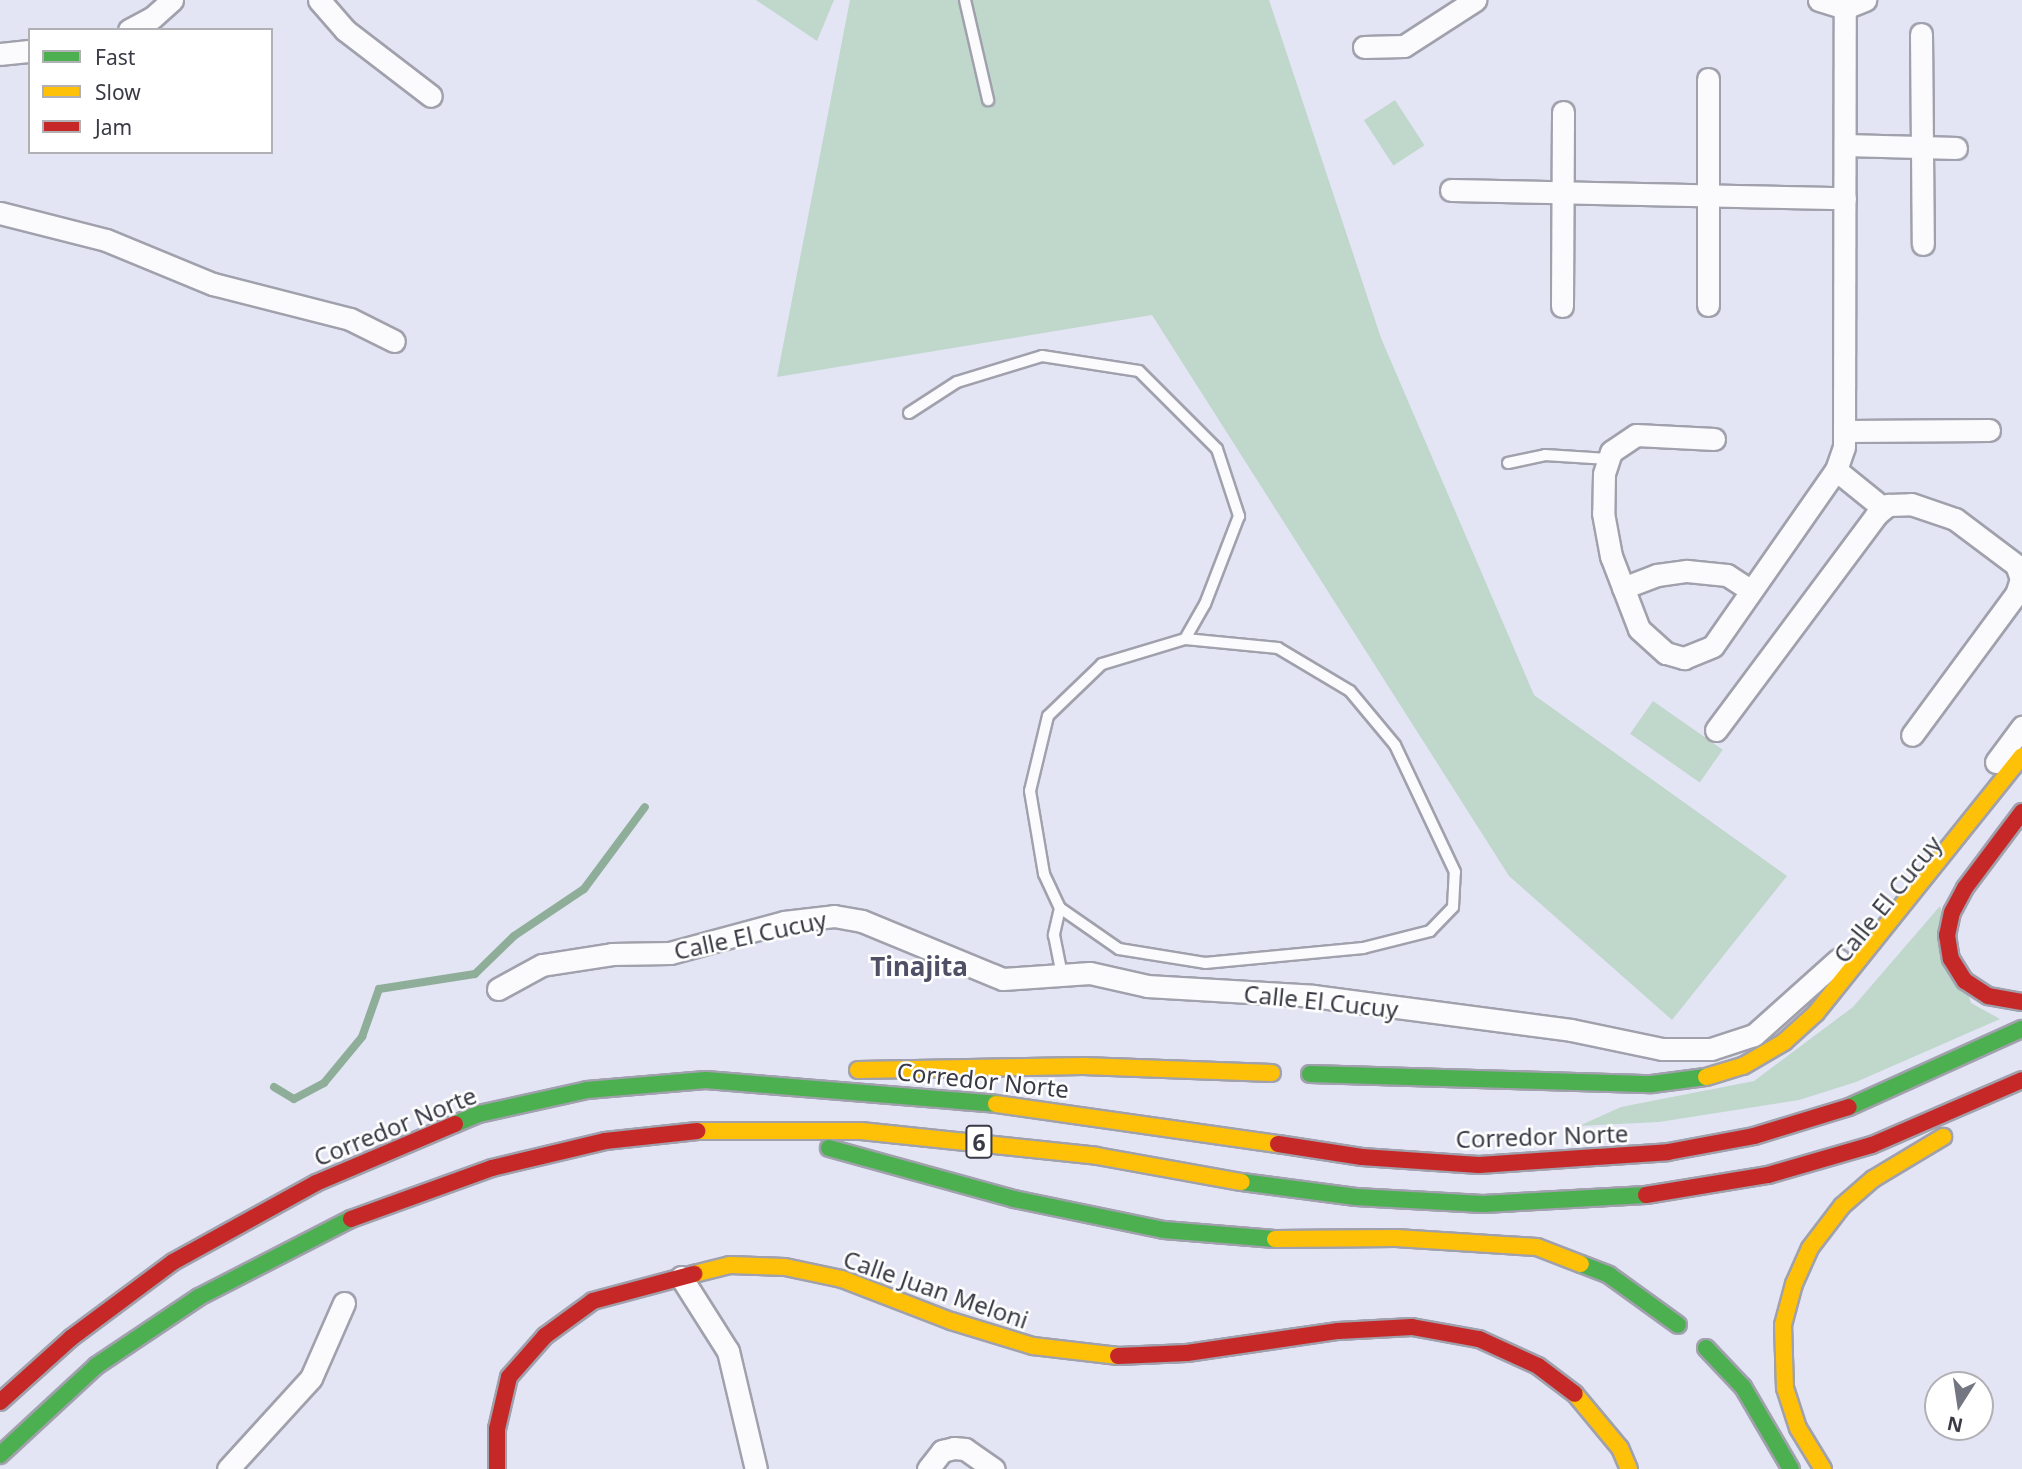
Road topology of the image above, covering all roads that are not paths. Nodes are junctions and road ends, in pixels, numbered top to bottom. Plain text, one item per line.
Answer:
1 (172, 0) edge
2 (319, 0) edge
3 (965, 0) edge
4 (1475, 0) edge
5 (1819, 0) edge
6 (1865, 0) edge
7 (1845, 8) junction
8 (133, 28) edge
9 (1921, 34) dead end
10 (1364, 47) dead end
11 (28, 51) edge
12 (0, 54) edge
13 (1708, 79) dead end
14 (431, 96) dead end
15 (988, 100) dead end
16 (1563, 112) dead end
17 (1846, 145) junction
18 (1923, 147) junction
19 (1956, 148) dead end
20 (1451, 190) dead end
21 (1563, 192) junction
22 (1708, 195) junction
23 (1845, 198) junction
24 (0, 213) edge
25 (1923, 244) dead end
26 (1708, 305) dead end
27 (1562, 306) dead end
28 (394, 341) dead end
29 (909, 413) dead end
30 (1846, 430) junction
31 (1989, 430) dead end
32 (1714, 439) dead end
33 (1608, 459) junction
34 (1507, 463) dead end
35 (1836, 470) junction
36 (1883, 508) junction
37 (1623, 588) junction
38 (1750, 590) junction
39 (1185, 639) junction
40 (2022, 727) edge
41 (1716, 730) dead end
42 (1912, 735) dead end
43 (2022, 756) edge
44 (2022, 812) edge
45 (1060, 908) junction
46 (1062, 975) junction
47 (498, 989) dead end
48 (2022, 1002) edge
49 (2022, 1029) edge
50 (1272, 1073) dead end
51 (1310, 1074) dead end
52 (706, 1080) junction
53 (2022, 1080) edge
54 (2022, 1088) edge
55 (727, 1128) junction
56 (681, 1278) junction
57 (344, 1303) dead end
58 (1678, 1325) dead end
59 (1706, 1348) dead end
60 (0, 1402) edge
61 (0, 1455) edge
62 (228, 1469) edge
63 (497, 1469) edge
64 (756, 1469) edge
65 (929, 1469) edge
66 (995, 1469) edge
67 (1629, 1469) edge
68 (1791, 1469) edge
69 (1823, 1469) edge

1 - 8 street
2 - 14 street
3 - 15 lane
4 - 10 street
5 - 7 street
6 - 7 street
7 - 17 street
9 - 18 street
11 - 12 street
13 - 22 street
16 - 21 street
17 - 18 street
17 - 23 street
18 - 19 street
18 - 25 street
20 - 21 street
21 - 22 street
21 - 27 street
22 - 23 street
22 - 26 street
23 - 30 street
24 - 28 street
29 - 39 lane
30 - 31 street
30 - 35 street
32 - 33 street
33 - 34 lane
33 - 37 street
35 - 36 street
35 - 38 street
36 - 41 street
36 - 42 street
37 - 38 street
37 - 38 street
39 - 45 lane
39 - 45 lane
40 - 46 street, Calle El Cucuy
43 - 51 main road
44 - 48 main road
45 - 46 lane
46 - 47 street, Calle El Cucuy
49 - 52 main road, Corredor Norte / 6
50 - 52 main road
52 - 60 main road, Corredor Norte / 6
53 - 55 main road, 6
54 - 69 main road
55 - 58 main road
55 - 61 main road, 6
56 - 63 main road, Calle Juan Meloni
56 - 64 street
56 - 67 main road, Calle Juan Meloni
57 - 62 street
59 - 68 main road
65 - 66 street

